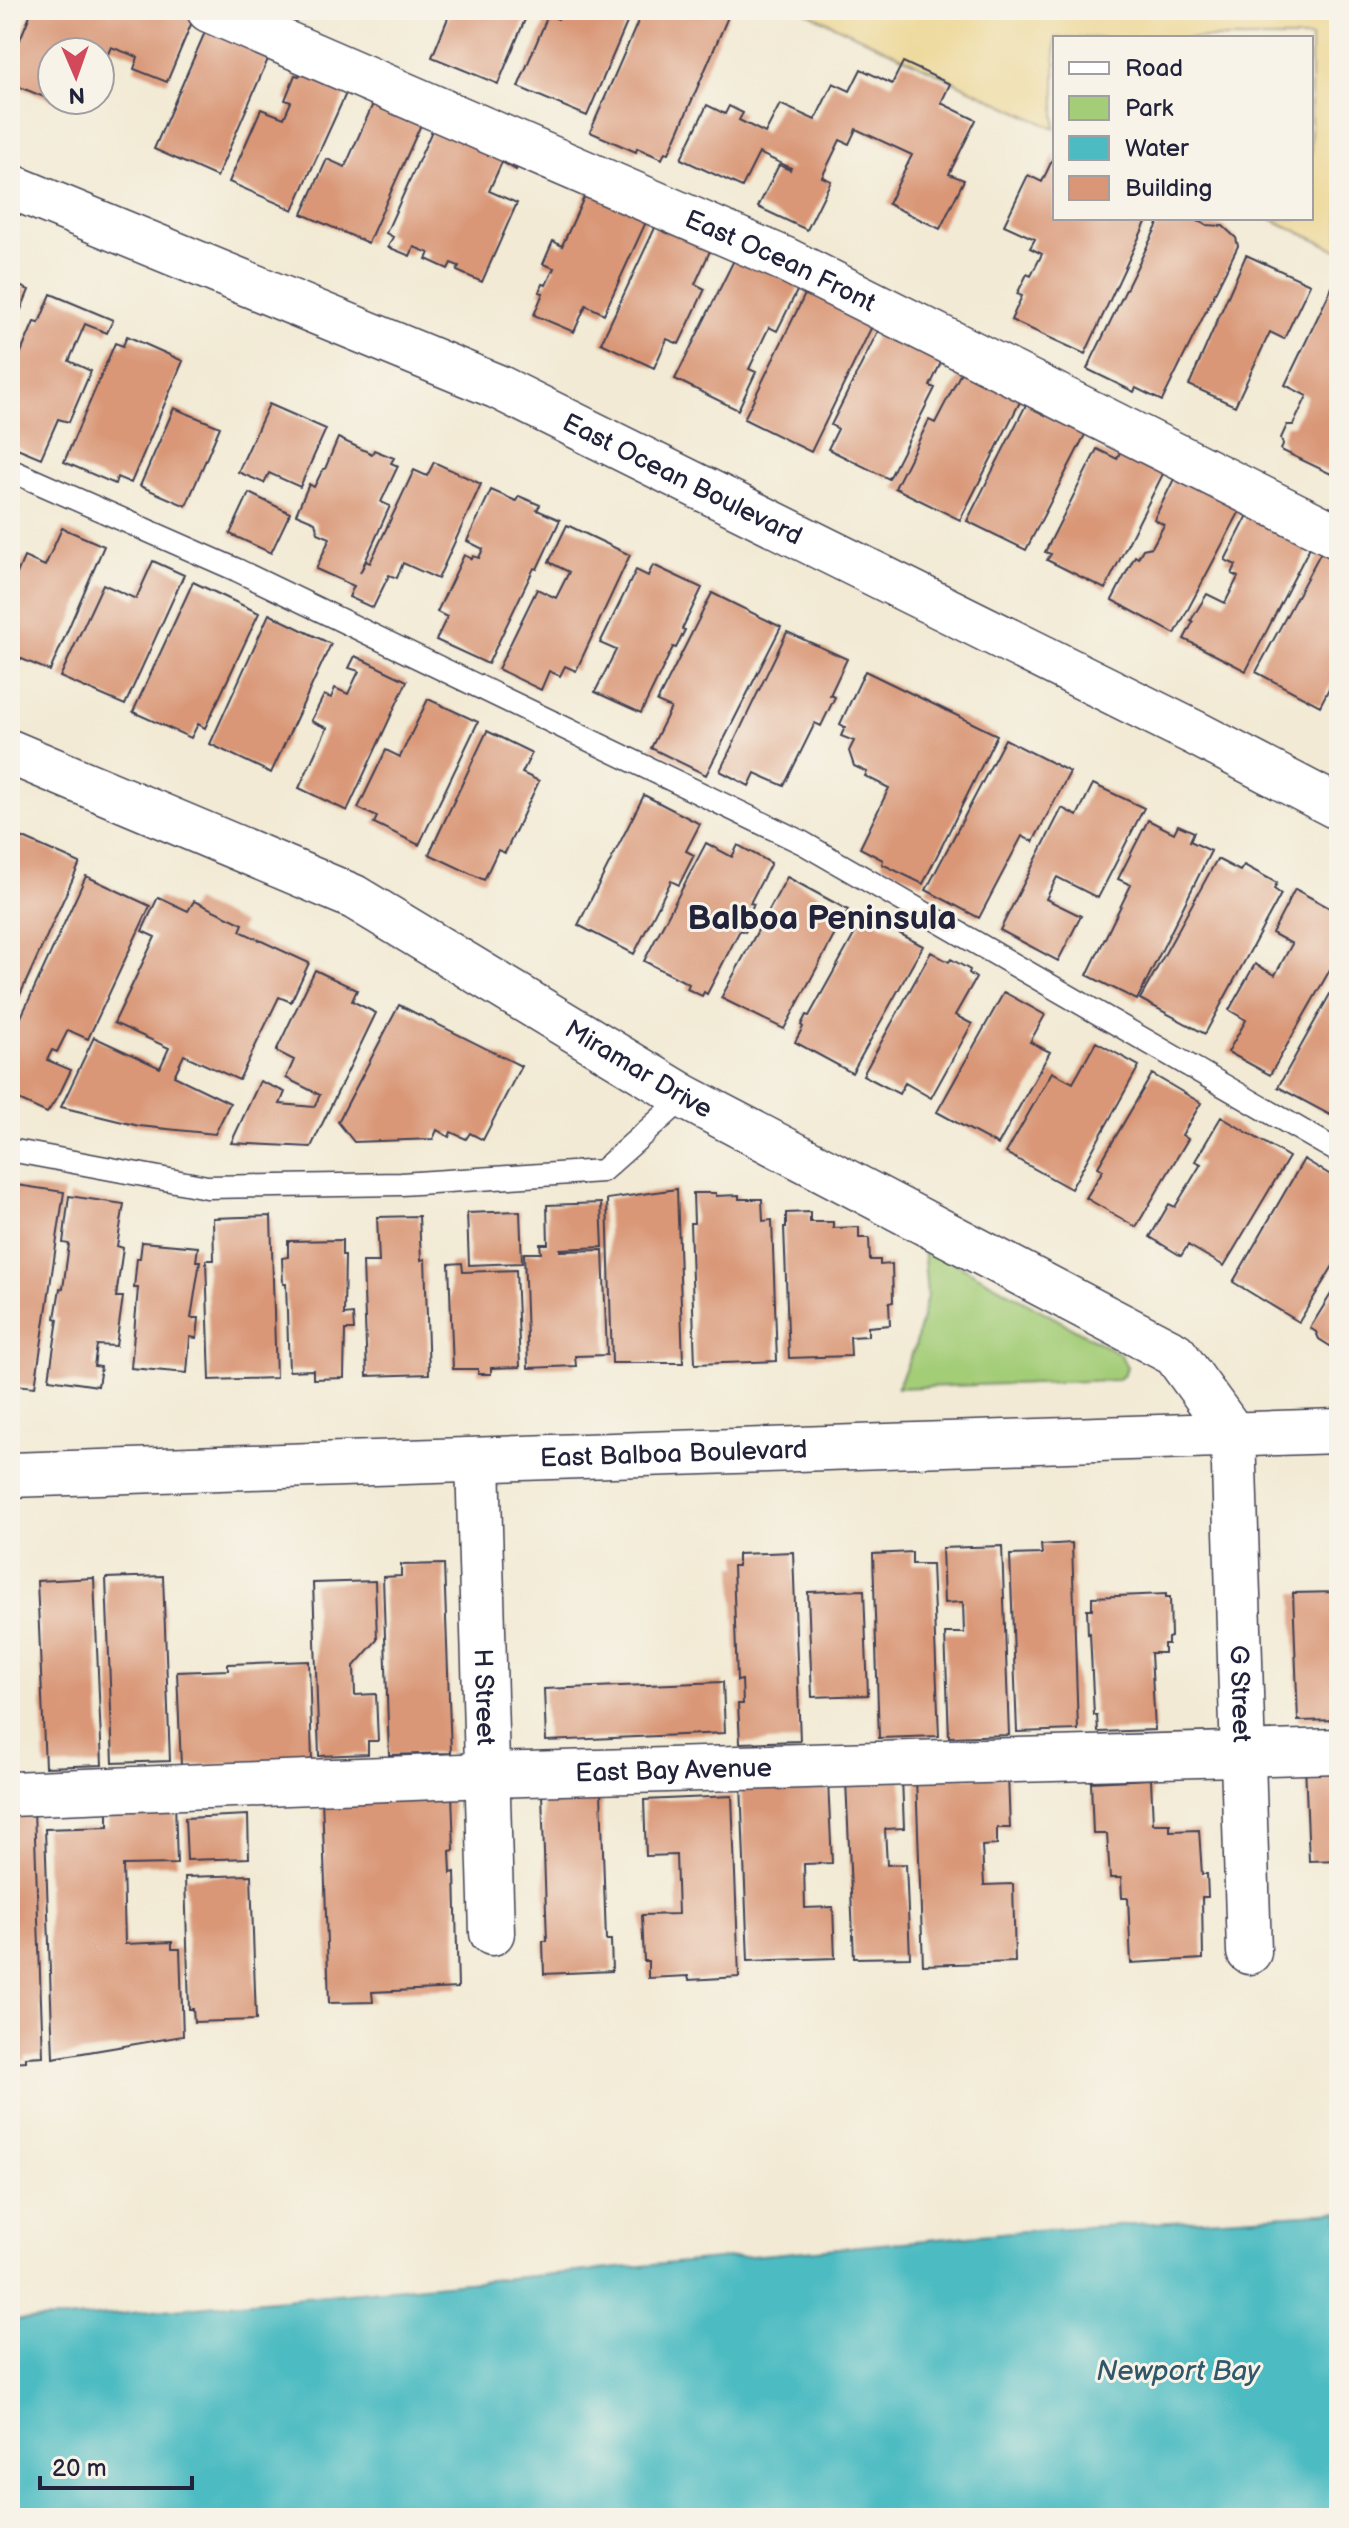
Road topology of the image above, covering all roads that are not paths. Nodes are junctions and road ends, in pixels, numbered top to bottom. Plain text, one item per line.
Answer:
1 (209, 10) edge
2 (10, 186) edge
3 (10, 470) edge
4 (1339, 537) edge
5 (10, 752) edge
6 (1339, 808) edge
7 (685, 1097) junction
8 (10, 1150) edge
9 (1339, 1152) edge
10 (1339, 1431) edge
11 (1233, 1434) junction
12 (478, 1461) junction
13 (10, 1475) edge
14 (1339, 1751) edge
15 (1243, 1754) junction
16 (487, 1775) junction
17 (10, 1794) edge
18 (492, 1933) dead end
19 (1249, 1952) dead end

1 - 4 street, East Ocean Front
2 - 6 street, East Ocean Boulevard
3 - 9 lane
5 - 7 street, Miramar Drive
7 - 8 lane
7 - 11 street, Miramar Drive
10 - 11 street, East Balboa Boulevard
11 - 12 street, East Balboa Boulevard
11 - 15 street, G Street
12 - 13 street, East Balboa Boulevard
12 - 16 street, H Street
14 - 15 street, East Bay Avenue
15 - 16 street, East Bay Avenue
15 - 19 street, G Street
16 - 17 street, East Bay Avenue
16 - 18 street, H Street

